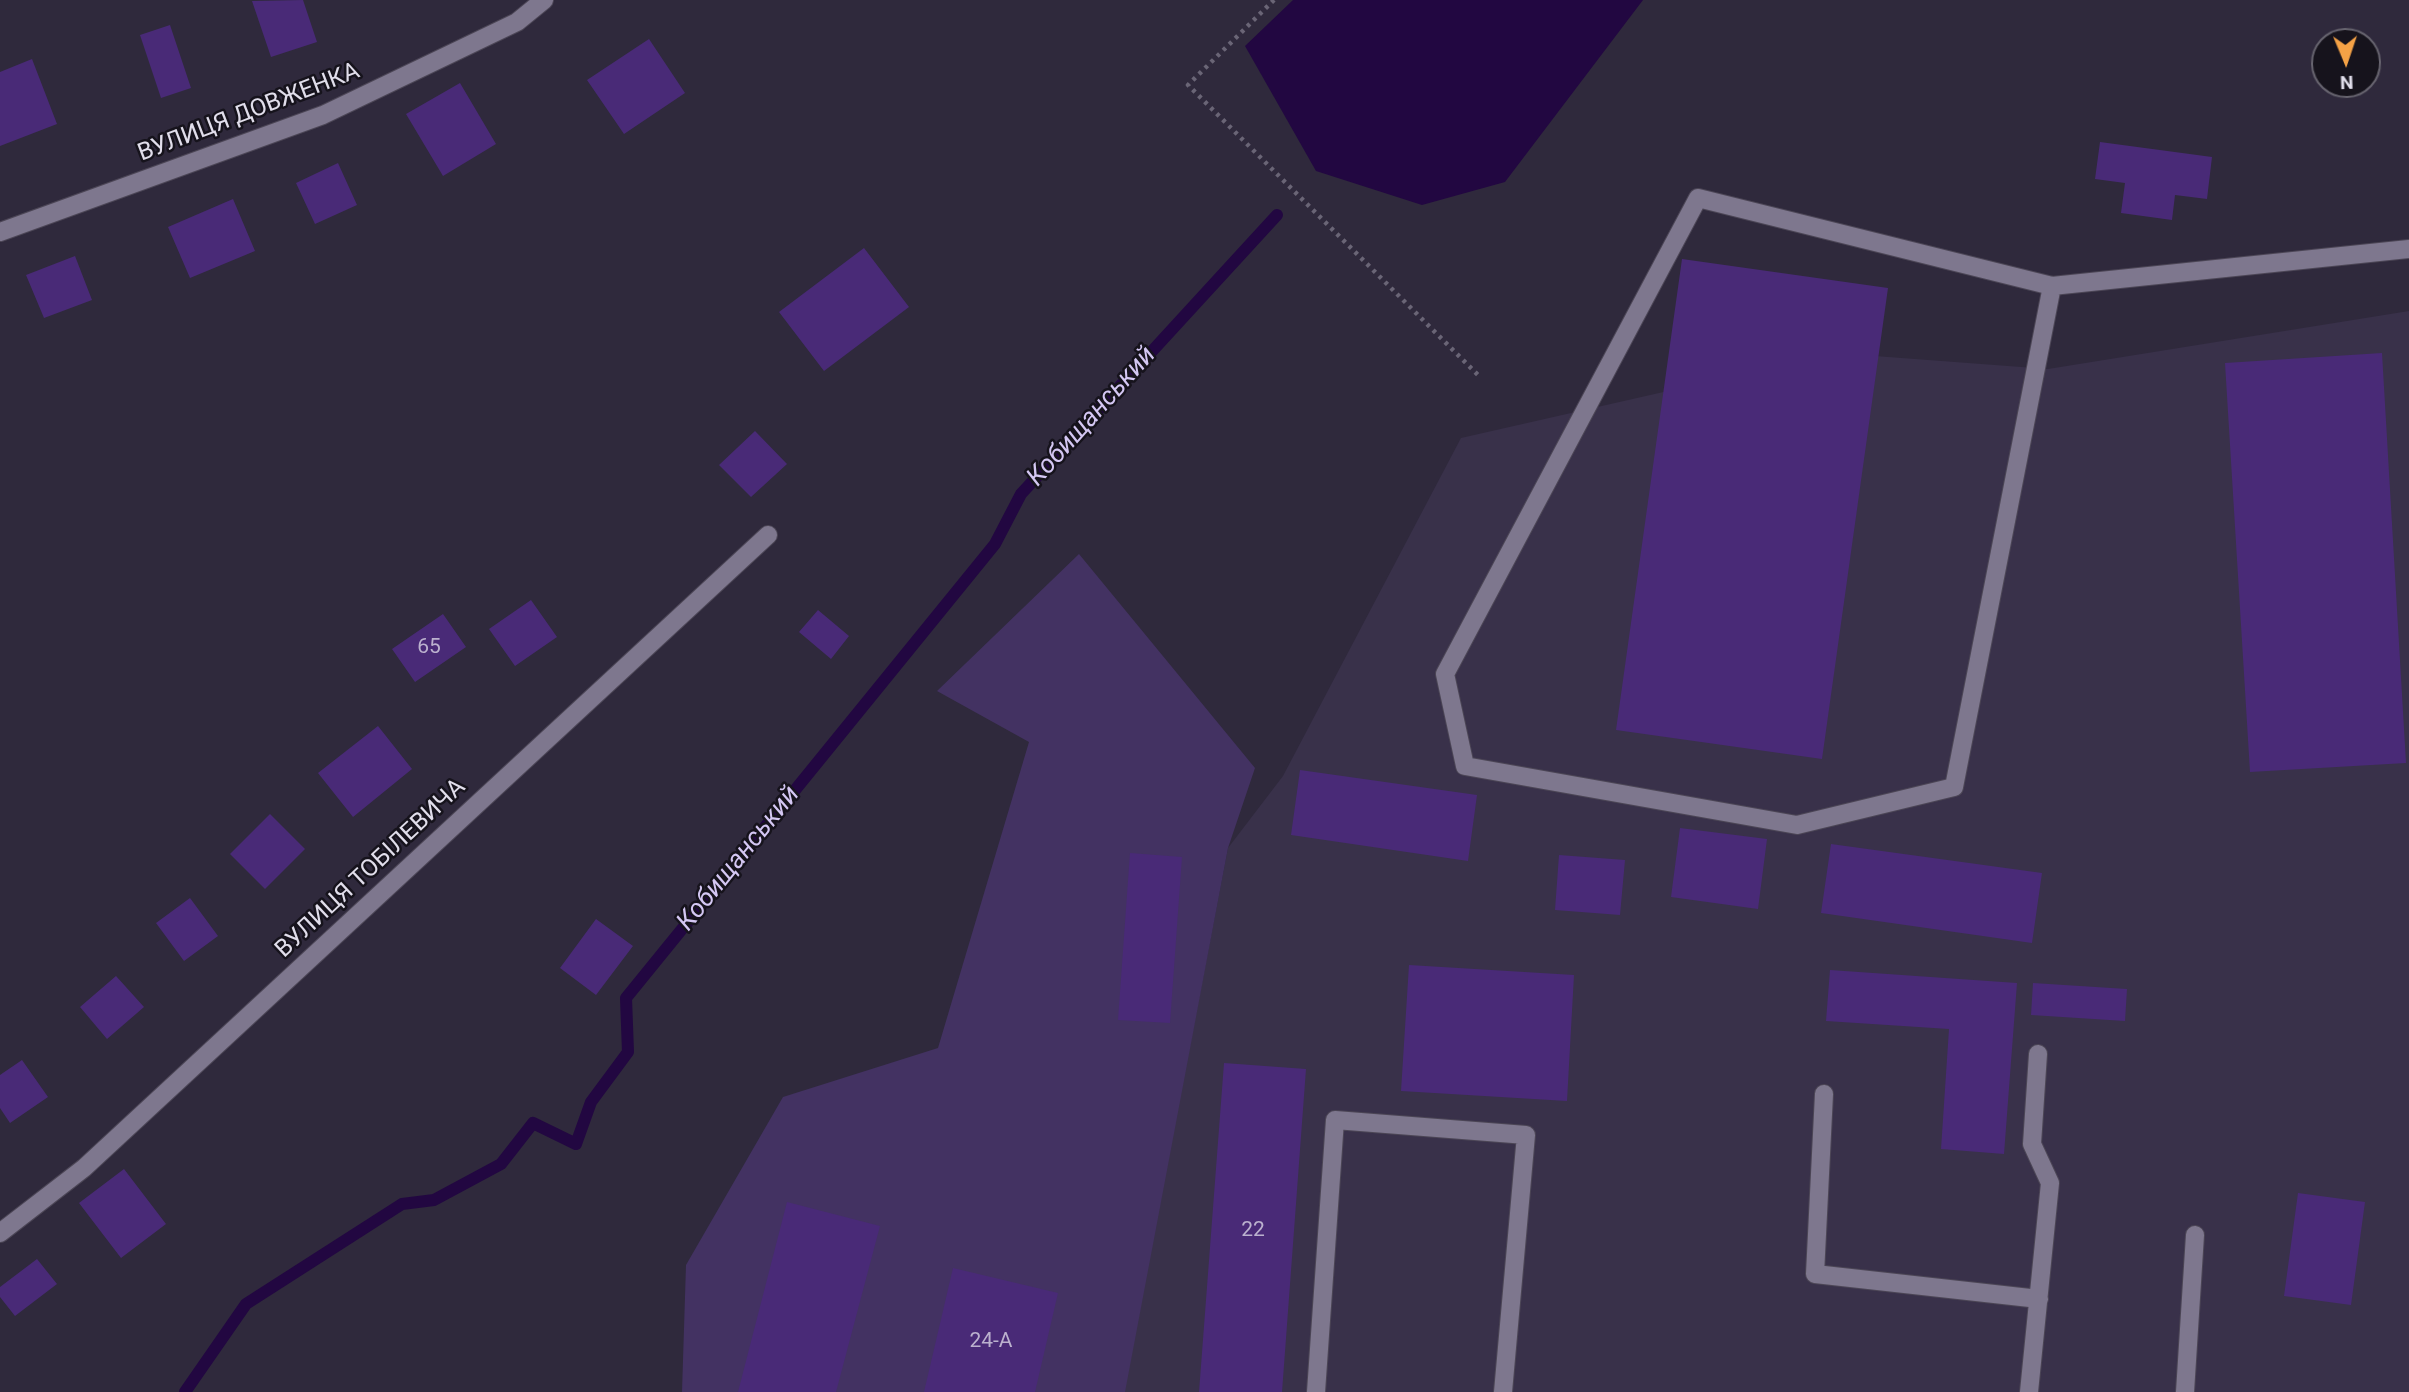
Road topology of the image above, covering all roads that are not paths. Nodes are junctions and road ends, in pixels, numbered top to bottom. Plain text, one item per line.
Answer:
1 (544, 0) edge
2 (0, 232) edge
3 (2409, 249) edge
4 (2052, 286) junction
5 (768, 534) dead end
6 (2039, 1054) dead end
7 (1824, 1094) dead end
8 (0, 1233) edge
9 (2195, 1235) dead end
10 (2039, 1299) junction
11 (1316, 1392) edge
12 (1503, 1392) edge
13 (2029, 1392) edge
14 (2185, 1392) edge

1 - 2 street, ВУЛИЦЯ ДОВЖЕНКА
3 - 4 street
4 - 4 street
5 - 8 street, ВУЛИЦЯ ТОБІЛЕВИЧА
6 - 10 street
7 - 10 street
9 - 14 street
10 - 13 street
11 - 12 street

